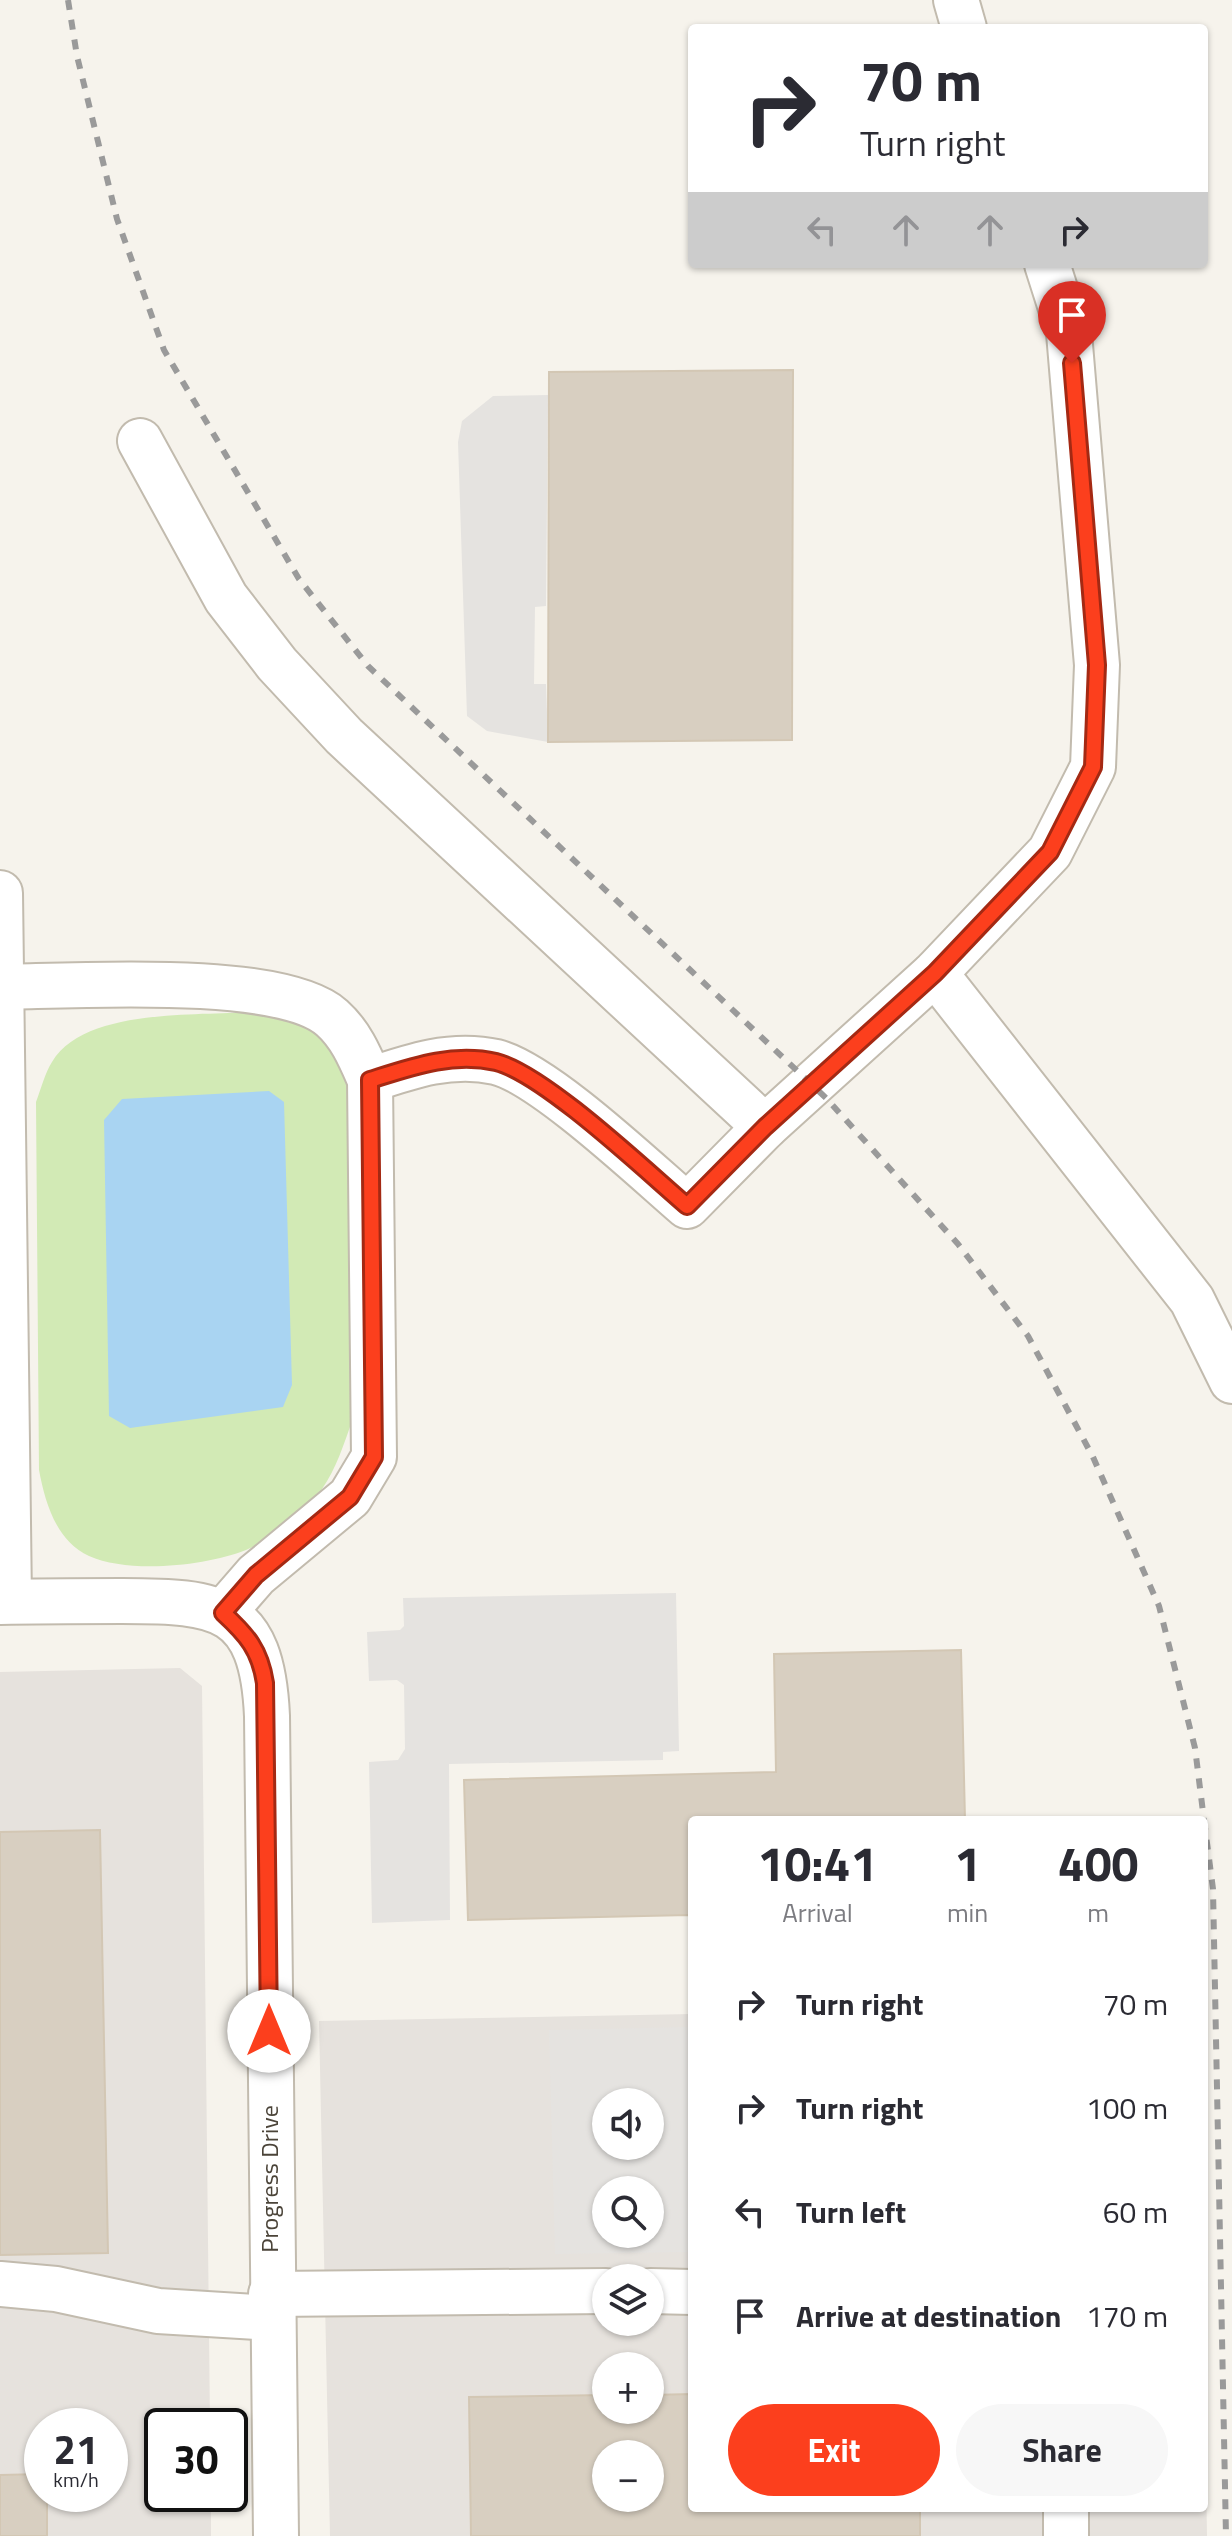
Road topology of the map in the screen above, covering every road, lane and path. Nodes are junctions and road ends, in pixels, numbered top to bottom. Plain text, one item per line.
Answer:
1 (956, 0) edge
2 (963, 24) edge
3 (1048, 268) edge
4 (140, 441) dead end
5 (0, 893) edge
6 (935, 973) junction
7 (1, 987) edge
8 (370, 1080) junction
9 (765, 1127) junction
10 (1232, 1381) edge
11 (5, 1602) edge
12 (235, 1624) junction
13 (0, 2284) edge
14 (664, 2291) edge
15 (592, 2292) edge
16 (688, 2292) edge
17 (272, 2306) junction
18 (1066, 2512) edge
19 (276, 2536) edge
20 (1066, 2536) edge

1 - 2 street
3 - 6 street
4 - 9 street
5 - 7 street
6 - 9 street
6 - 10 street
7 - 8 street
7 - 11 street
8 - 9 street
8 - 12 street
11 - 12 street
12 - 17 street, Progress Drive
13 - 17 street
14 - 16 street
15 - 17 street
17 - 19 street, Progress Drive
18 - 20 street

